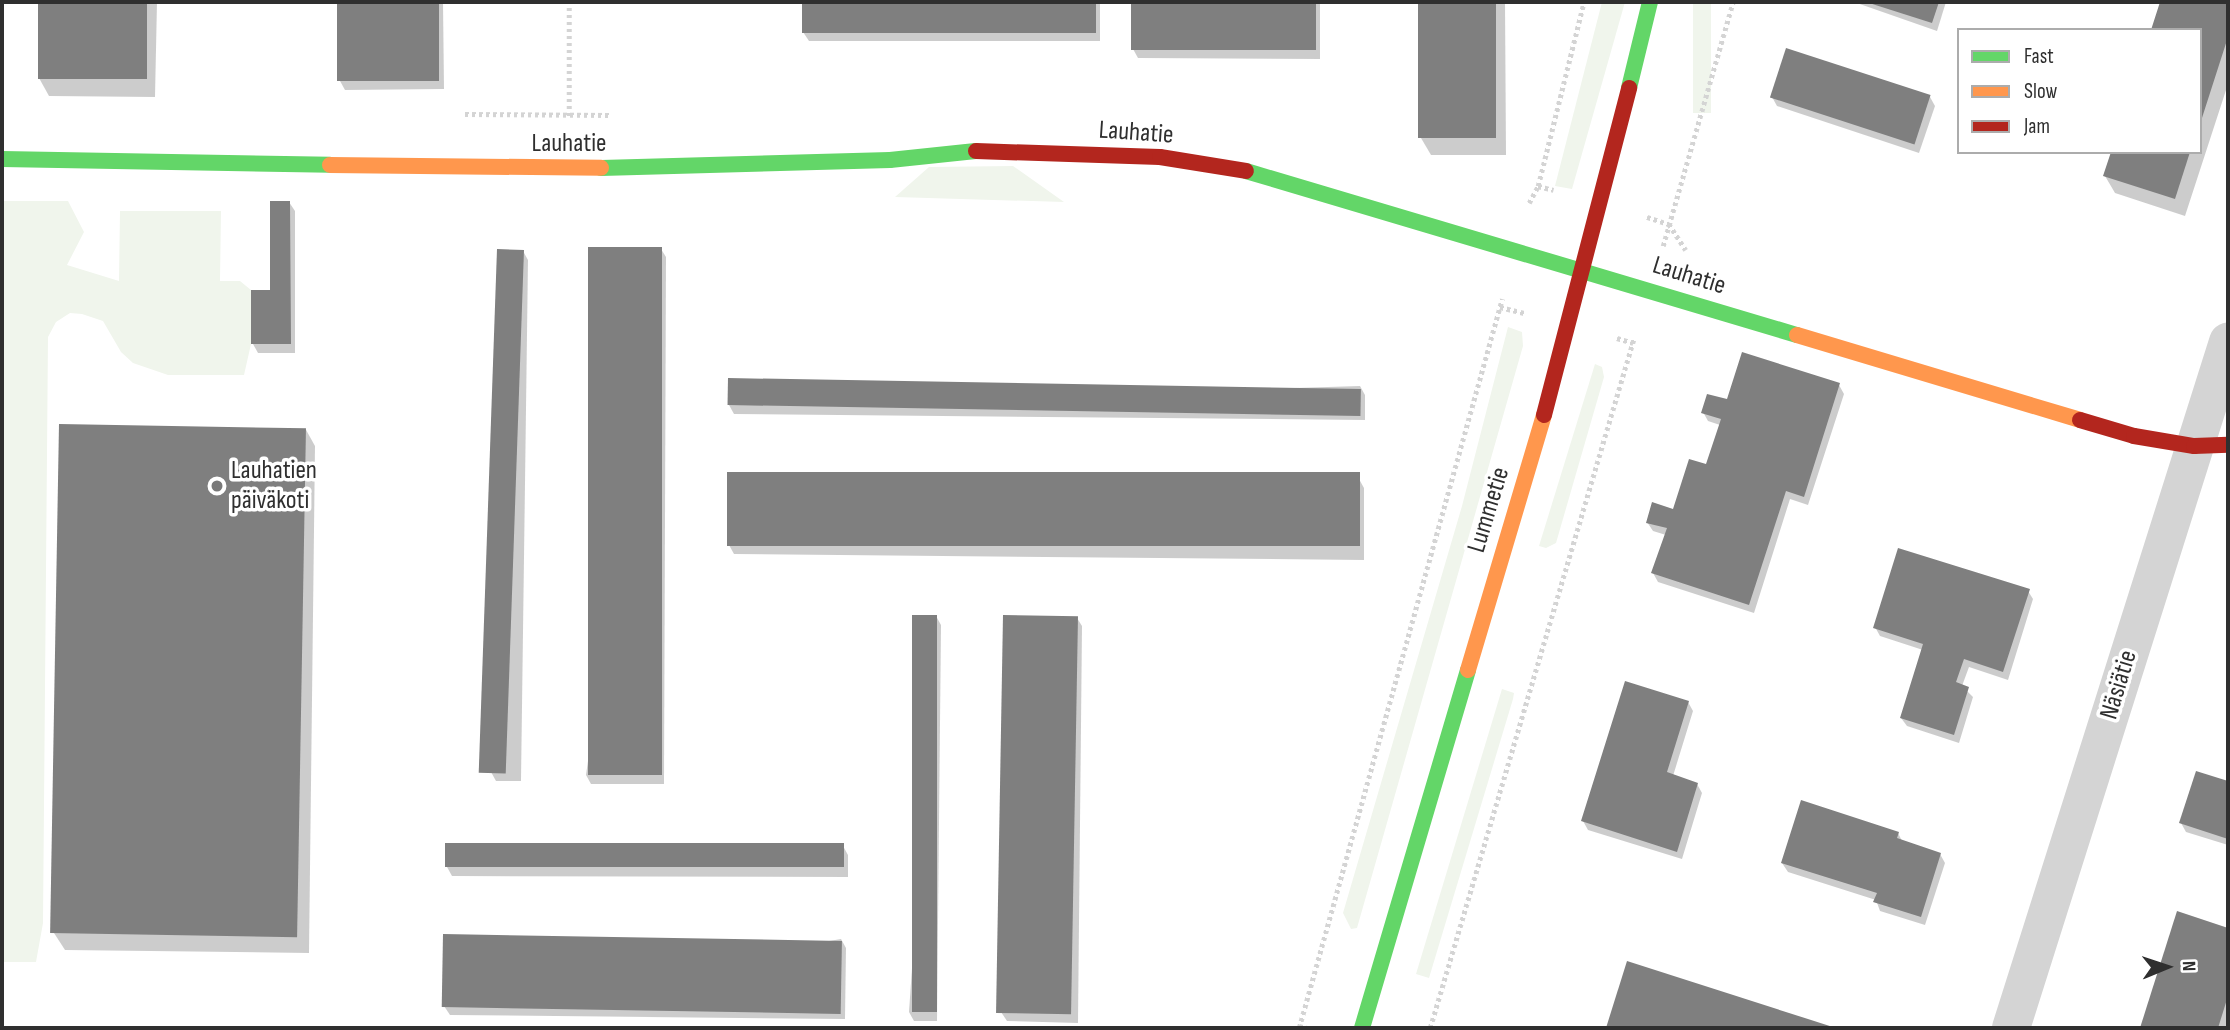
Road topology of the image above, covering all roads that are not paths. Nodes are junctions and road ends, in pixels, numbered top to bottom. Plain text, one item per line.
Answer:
1 (1650, 2) edge
2 (2, 159) edge
3 (1584, 271) junction
4 (2228, 342) edge
5 (2211, 445) edge
6 (1362, 1028) edge
7 (2011, 1028) edge

1 - 3 street, Lummetie
2 - 3 street, Lauhatie
3 - 5 street, Lauhatie
3 - 6 street, Lummetie
4 - 5 street, Näsiätie
5 - 7 street, Näsiätie

